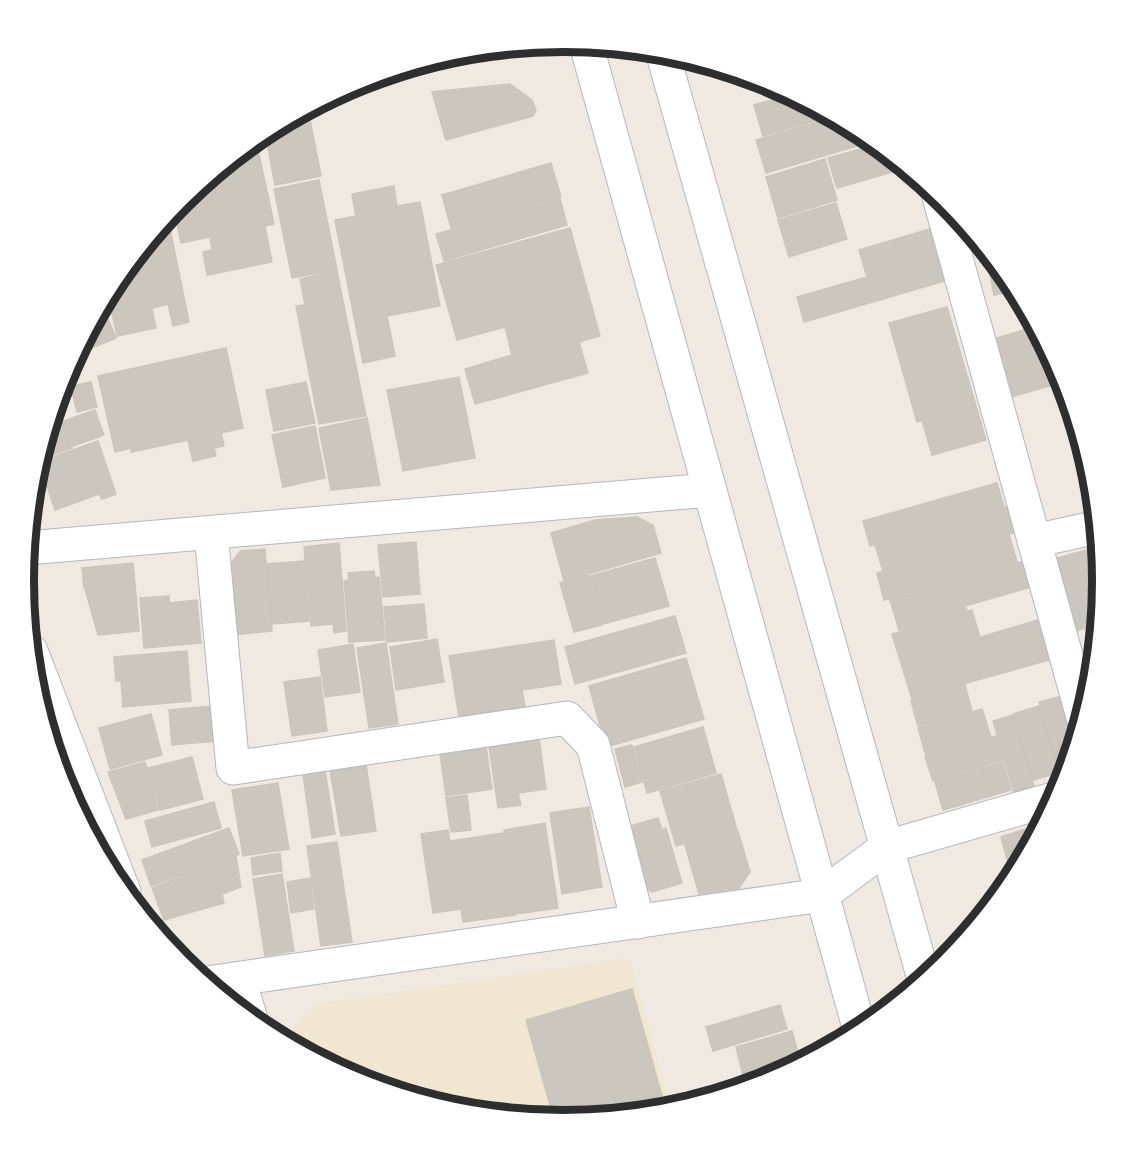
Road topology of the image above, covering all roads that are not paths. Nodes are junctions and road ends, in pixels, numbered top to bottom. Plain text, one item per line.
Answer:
1 (588, 53) edge
2 (665, 62) edge
3 (943, 213) edge
4 (710, 490) junction
5 (1089, 529) edge
6 (210, 533) junction
7 (1034, 541) junction
8 (36, 547) edge
9 (47, 692) edge
10 (1078, 700) edge
11 (1044, 802) edge
12 (887, 847) junction
13 (107, 848) edge
14 (822, 896) junction
15 (638, 922) junction
16 (922, 970) edge
17 (239, 980) junction
18 (218, 982) edge
19 (247, 1005) edge
20 (857, 1021) edge

1 - 4 street
2 - 12 street
3 - 7 street
4 - 6 street
4 - 14 street
5 - 7 street
6 - 8 street
6 - 15 street
7 - 10 street
9 - 13 street
11 - 12 street
12 - 14 street
12 - 16 street
14 - 15 street
14 - 20 street
15 - 17 street
17 - 18 street
17 - 19 street

